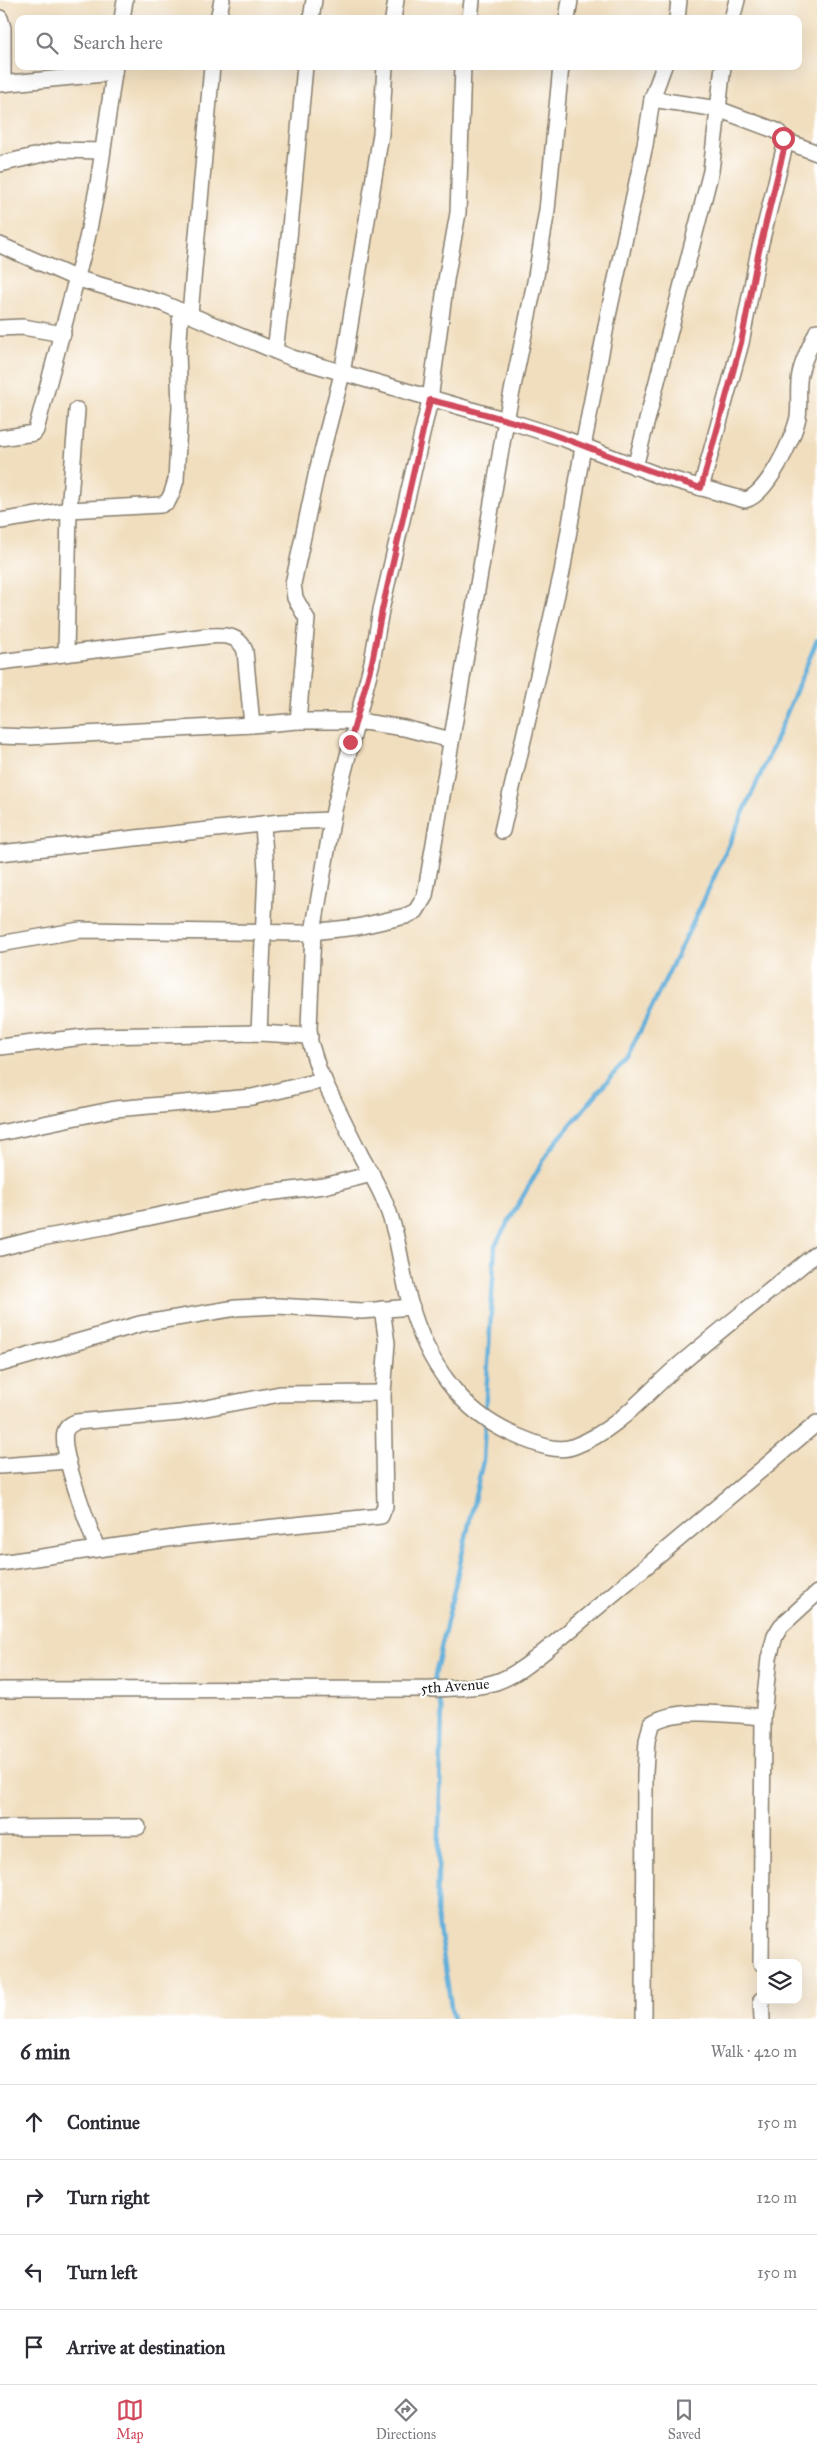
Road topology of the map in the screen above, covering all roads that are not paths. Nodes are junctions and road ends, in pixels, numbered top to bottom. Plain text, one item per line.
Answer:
1 (125, 0) edge
2 (222, 0) edge
3 (314, 0) edge
4 (396, 0) edge
5 (472, 0) edge
6 (570, 0) edge
7 (679, 0) edge
8 (736, 0) edge
9 (123, 15) edge
10 (219, 15) edge
11 (312, 15) edge
12 (394, 15) edge
13 (470, 15) edge
14 (568, 15) edge
15 (677, 15) edge
16 (733, 15) edge
17 (0, 18) edge
18 (114, 70) edge
19 (212, 70) edge
20 (305, 70) edge
21 (385, 70) edge
22 (463, 70) edge
23 (561, 70) edge
24 (663, 70) edge
25 (723, 70) edge
26 (1, 83) edge
27 (652, 99) junction
28 (718, 109) junction
29 (786, 141) junction
30 (102, 151) junction
31 (817, 154) edge
32 (0, 164) edge
33 (0, 245) edge
34 (76, 278) junction
35 (186, 312) junction
36 (0, 328) edge
37 (817, 331) edge
38 (63, 334) junction
39 (275, 350) junction
40 (342, 374) junction
41 (430, 400) junction
42 (77, 410) dead end
43 (506, 420) junction
44 (0, 438) edge
45 (582, 446) junction
46 (635, 467) junction
47 (701, 488) junction
48 (69, 510) junction
49 (0, 521) edge
50 (66, 653) junction
51 (0, 662) edge
52 (298, 720) junction
53 (357, 721) junction
54 (252, 725) junction
55 (0, 736) edge
56 (452, 740) junction
57 (332, 820) junction
58 (264, 824) junction
59 (502, 831) dead end
60 (0, 853) edge
61 (263, 932) junction
62 (313, 932) junction
63 (0, 944) edge
64 (259, 1033) junction
65 (310, 1036) junction
66 (0, 1047) edge
67 (324, 1080) junction
68 (0, 1133) edge
69 (372, 1174) junction
70 (0, 1248) edge
71 (817, 1252) edge
72 (412, 1307) junction
73 (382, 1309) junction
74 (0, 1364) edge
75 (383, 1393) junction
76 (817, 1423) edge
77 (68, 1461) junction
78 (0, 1466) edge
79 (98, 1549) junction
80 (0, 1563) edge
81 (817, 1593) edge
82 (0, 1690) edge
83 (763, 1716) junction
84 (138, 1827) dead end
85 (0, 1828) edge
86 (761, 1959) edge
87 (762, 2004) edge
88 (644, 2019) edge
89 (762, 2019) edge

1 - 9 street
2 - 10 street
3 - 11 street
4 - 12 street
5 - 13 street
6 - 14 street
7 - 15 street
8 - 16 street
17 - 26 street
18 - 26 street
18 - 30 street
19 - 35 street
20 - 39 street
21 - 40 street
22 - 41 street
23 - 43 street
24 - 27 street
25 - 28 street
27 - 28 street
27 - 45 street
28 - 29 street
28 - 46 street
29 - 31 street
29 - 47 street
30 - 32 street
30 - 34 street
33 - 34 street
34 - 35 street
34 - 38 street
35 - 39 street
35 - 48 street
36 - 38 street
37 - 47 street
38 - 44 street
39 - 40 street
40 - 41 street
40 - 52 street
41 - 43 street
41 - 53 street
42 - 48 street
43 - 45 street
43 - 56 street
45 - 46 street
45 - 59 street
46 - 47 street
48 - 49 street
48 - 50 street
50 - 51 street
50 - 54 street
52 - 53 street
52 - 54 street
53 - 56 street
53 - 57 street
54 - 55 street
56 - 62 street
57 - 58 street
57 - 62 street
58 - 60 street
58 - 61 street
61 - 62 street
61 - 63 street
61 - 64 street
62 - 65 street
64 - 65 street
64 - 66 street
65 - 67 street
67 - 68 street
67 - 69 street
69 - 70 street
69 - 72 street
71 - 72 street
72 - 73 street
73 - 74 street
73 - 75 street
75 - 77 street
75 - 79 street
76 - 82 street, 5th Avenue
77 - 78 street
77 - 79 street
79 - 80 street
81 - 83 street
83 - 86 street
83 - 88 street
84 - 85 street
87 - 89 street

